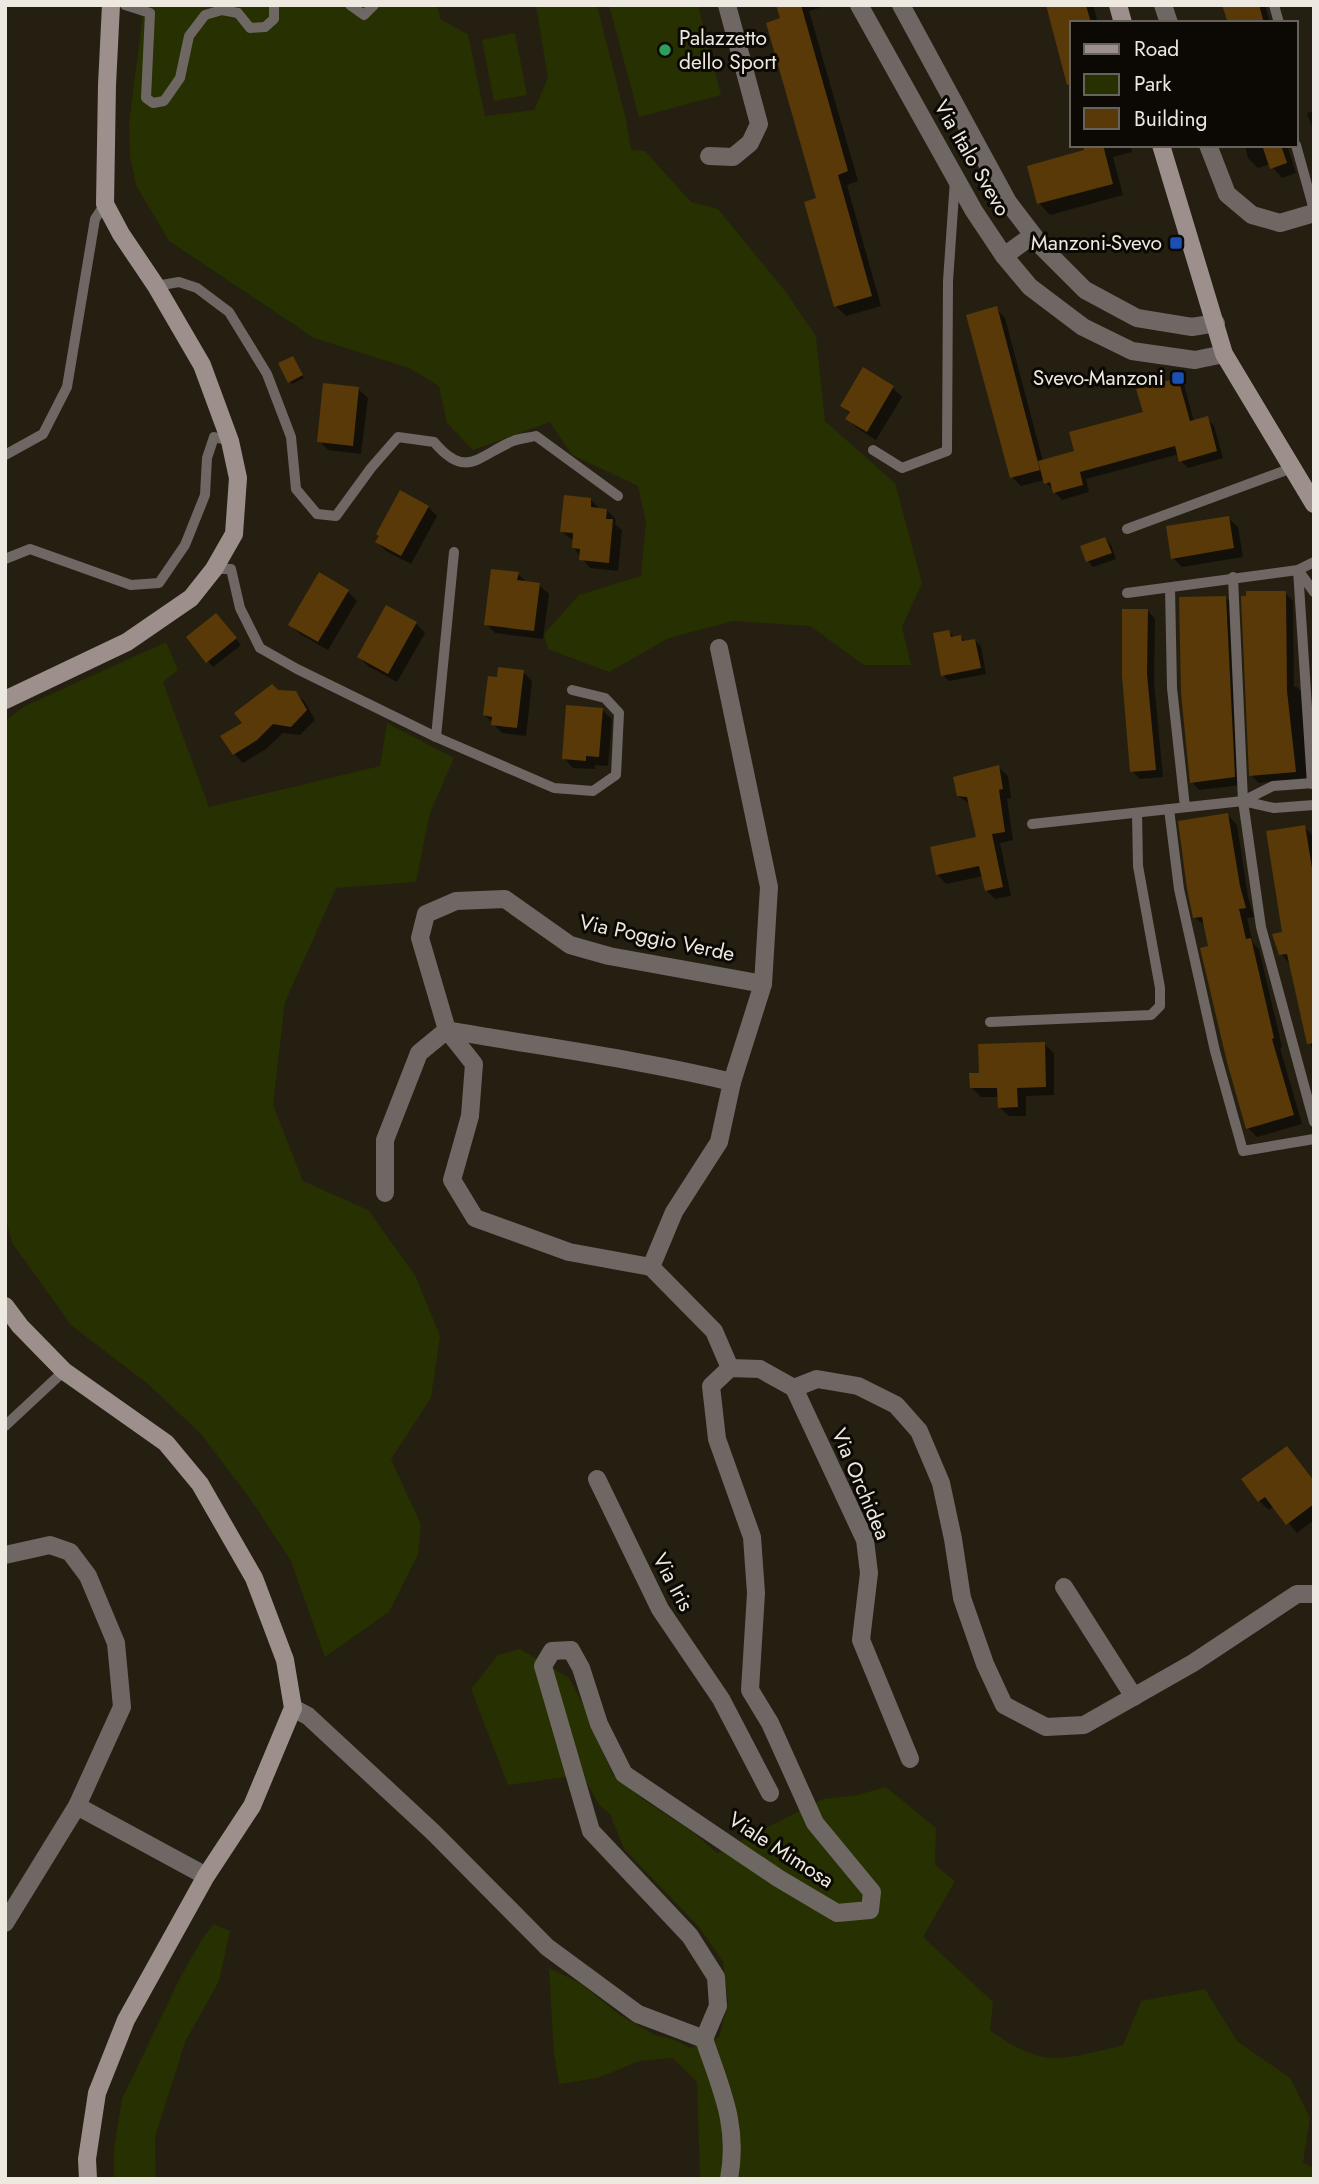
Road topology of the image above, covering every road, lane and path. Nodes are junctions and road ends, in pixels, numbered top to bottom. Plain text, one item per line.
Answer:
1 (111, 5) edge
2 (125, 5) edge
3 (274, 5) edge
4 (350, 5) edge
5 (373, 5) edge
6 (727, 5) edge
7 (859, 5) edge
8 (901, 5) edge
9 (1162, 147) edge
10 (1209, 147) edge
11 (1297, 147) edge
12 (709, 156) dead end
13 (955, 176) junction
14 (105, 204) junction
15 (1314, 211) edge
16 (1033, 235) junction
17 (1004, 256) junction
18 (156, 286) junction
19 (1216, 323) junction
20 (1224, 354) junction
21 (230, 441) junction
22 (873, 450) dead end
23 (5, 455) edge
24 (1292, 468) junction
25 (618, 496) dead end
26 (1314, 504) edge
27 (1127, 529) dead end
28 (454, 552) dead end
29 (5, 559) edge
30 (1314, 562) edge
31 (214, 569) junction
32 (1298, 570) junction
33 (1233, 577) junction
34 (1171, 588) junction
35 (1127, 593) dead end
36 (1314, 593) edge
37 (719, 648) dead end
38 (572, 690) dead end
39 (5, 700) edge
40 (436, 737) junction
41 (1313, 784) edge
42 (1243, 801) junction
43 (1314, 805) edge
44 (1185, 807) junction
45 (1169, 809) junction
46 (1137, 813) junction
47 (1032, 824) dead end
48 (763, 984) junction
49 (990, 1022) dead end
50 (447, 1030) junction
51 (732, 1082) junction
52 (1314, 1122) edge
53 (1314, 1139) edge
54 (385, 1193) dead end
55 (651, 1267) junction
56 (5, 1306) edge
57 (730, 1368) junction
58 (64, 1371) junction
59 (794, 1388) junction
60 (5, 1426) edge
61 (597, 1479) dead end
62 (5, 1555) edge
63 (1064, 1587) dead end
64 (1314, 1594) edge
65 (750, 1690) junction
66 (1134, 1696) junction
67 (721, 1699) junction
68 (293, 1708) junction
69 (911, 1759) dead end
70 (770, 1793) dead end
71 (77, 1805) junction
72 (206, 1876) junction
73 (5, 1923) edge
74 (704, 2039) junction
75 (88, 2179) edge
76 (729, 2179) edge

1 - 14 street
2 - 3 lane
4 - 5 lane
6 - 12 street
7 - 13 street, Via Italo Svevo
8 - 16 street, Via Italo Svevo
9 - 19 street
10 - 15 street
11 - 15 lane
13 - 17 street, Via Italo Svevo
13 - 22 lane
14 - 18 street
14 - 23 lane
16 - 17 street
16 - 19 street, Via Italo Svevo
17 - 20 street, Via Italo Svevo
18 - 21 street
18 - 25 lane
19 - 20 street
20 - 24 street
21 - 29 lane
21 - 31 street
24 - 26 street
24 - 27 lane
28 - 40 lane
30 - 32 lane
31 - 39 street
31 - 40 lane
32 - 33 lane
32 - 36 lane
32 - 41 lane
33 - 34 lane
33 - 42 lane
34 - 35 lane
34 - 44 lane
37 - 48 street, Via Poggio Verde
38 - 40 lane
41 - 42 lane
42 - 43 lane
42 - 44 lane
42 - 52 lane
44 - 45 lane
45 - 46 lane
45 - 53 lane
46 - 47 lane
46 - 49 lane
48 - 50 street, Via Poggio Verde
48 - 51 street, Via Poggio Verde
50 - 51 street
50 - 54 street
50 - 55 street, Via Poggio Verde
51 - 55 street, Via Poggio Verde
55 - 57 street
56 - 58 street
57 - 59 street
57 - 65 street
58 - 60 lane
58 - 68 street
59 - 66 street
59 - 69 street, Via Orchidea
61 - 67 street, Via Iris
62 - 71 street
63 - 66 street
64 - 66 street
65 - 67 street
65 - 74 street, Viale Mimosa
67 - 70 street, Via Iris
68 - 72 street
68 - 74 street
71 - 72 street
71 - 73 street
72 - 75 street
74 - 76 street

